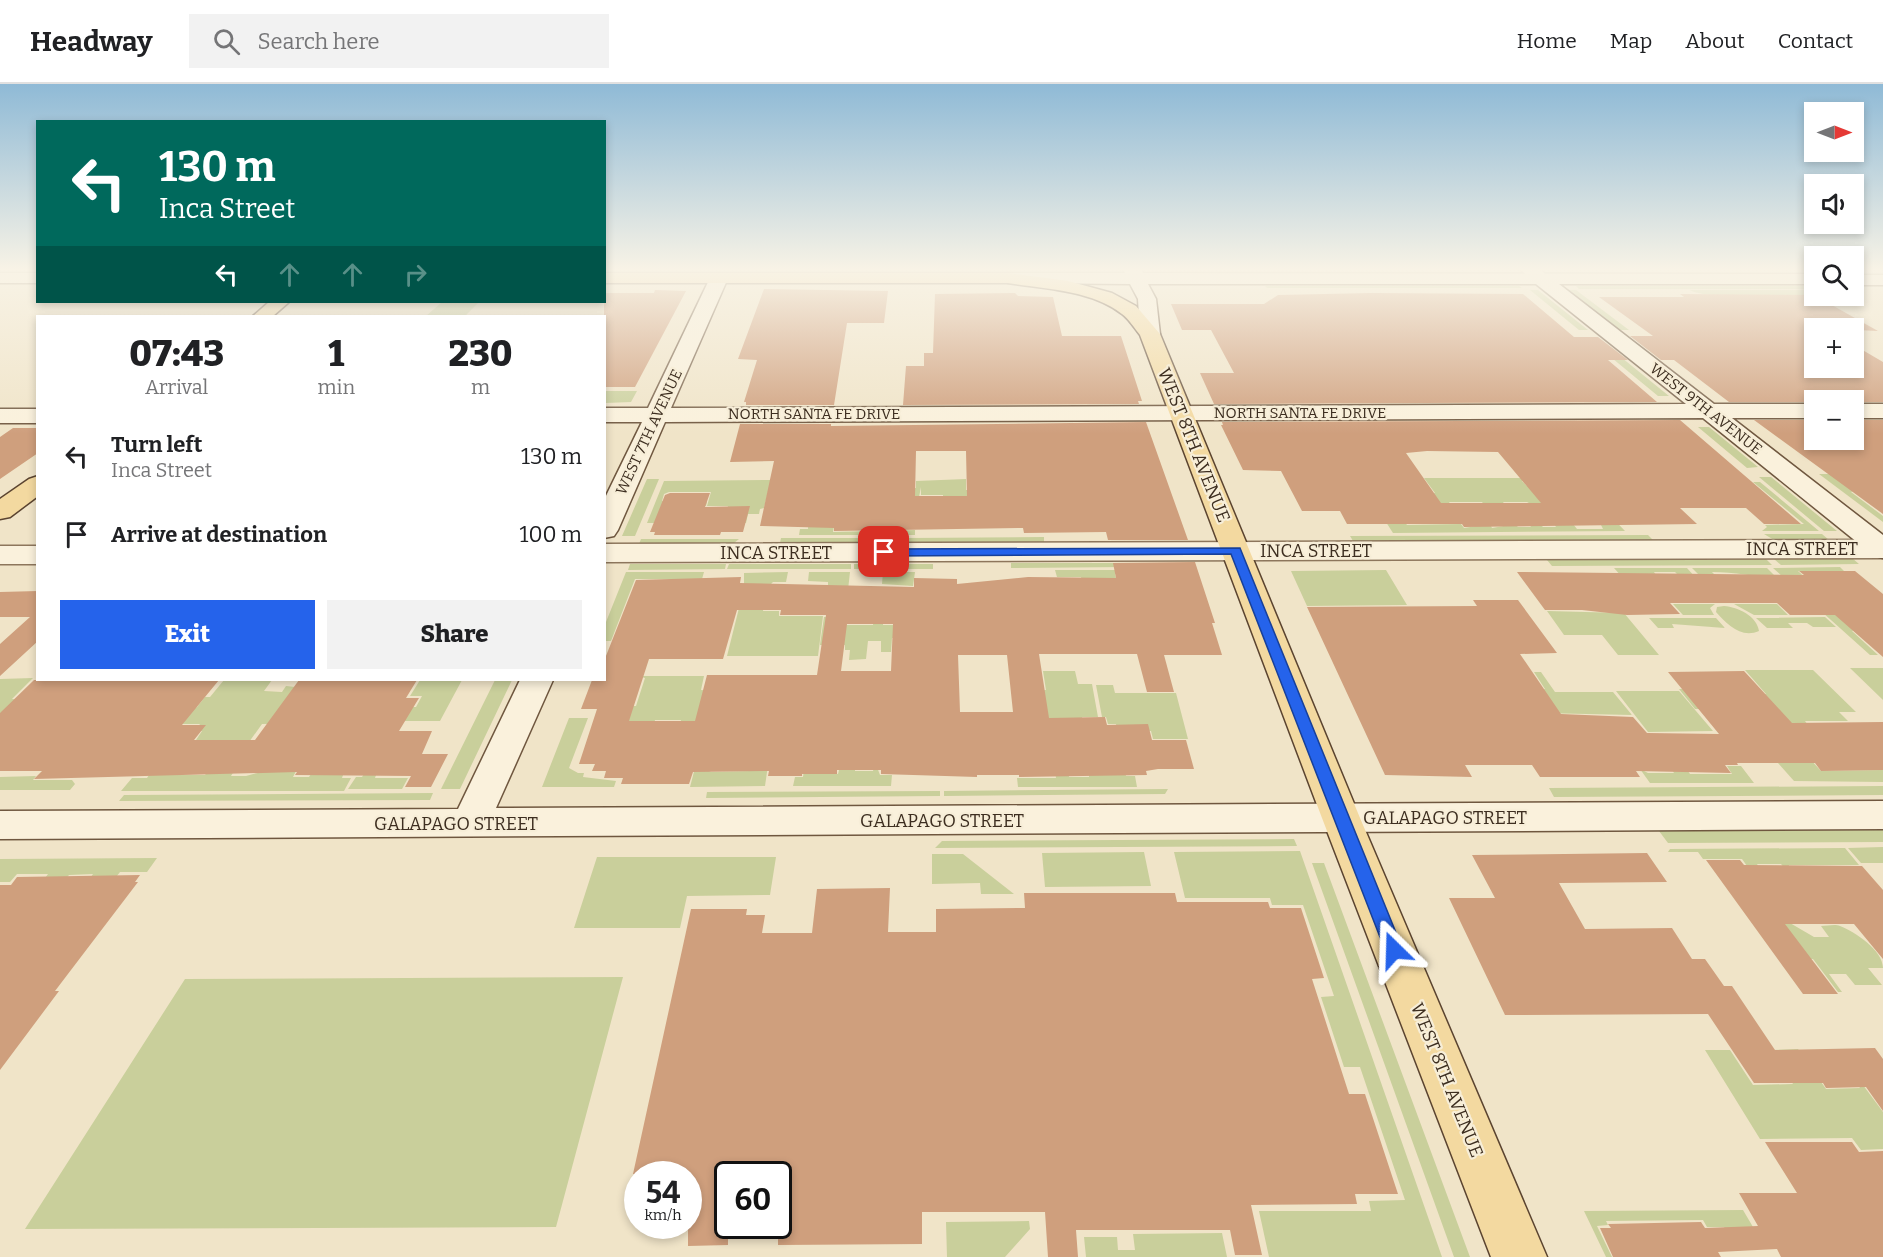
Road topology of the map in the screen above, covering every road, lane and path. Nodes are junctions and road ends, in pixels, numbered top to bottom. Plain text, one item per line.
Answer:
1 (699, 324) edge
2 (1141, 324) edge
3 (1149, 324) edge
4 (1597, 324) edge
5 (1150, 334) junction
6 (1804, 411) edge
7 (1864, 411) edge
8 (1883, 411) edge
9 (1708, 412) junction
10 (1181, 413) junction
11 (606, 415) edge
12 (657, 415) junction
13 (0, 416) edge
14 (36, 416) edge
15 (36, 485) edge
16 (0, 511) edge
17 (606, 526) edge
18 (1883, 549) edge
19 (1236, 551) junction
20 (606, 553) edge
21 (0, 555) edge
22 (36, 555) edge
23 (536, 681) edge
24 (1883, 815) edge
25 (1341, 818) junction
26 (470, 824) junction
27 (0, 825) edge
28 (1519, 1257) edge

1 - 12 street, WEST 7TH AVENUE
2 - 5 main road, WEST 8TH AVENUE
3 - 5 street, WEST 8TH AVENUE
4 - 9 street, WEST 9TH AVENUE
5 - 10 main road, WEST 8TH AVENUE
6 - 9 street, NORTH SANTA FE DRIVE
7 - 8 street
9 - 10 street, NORTH SANTA FE DRIVE
9 - 18 street, WEST 9TH AVENUE
10 - 12 street, NORTH SANTA FE DRIVE
10 - 19 main road, WEST 8TH AVENUE
11 - 12 street, NORTH SANTA FE DRIVE
12 - 17 street, WEST 7TH AVENUE
13 - 14 street
15 - 16 main road
18 - 19 street, INCA STREET
19 - 20 street, INCA STREET
19 - 25 main road, WEST 8TH AVENUE
21 - 22 street
23 - 26 street
24 - 25 street, GALAPAGO STREET
25 - 26 street, GALAPAGO STREET
25 - 28 main road, WEST 8TH AVENUE
26 - 27 street, GALAPAGO STREET

